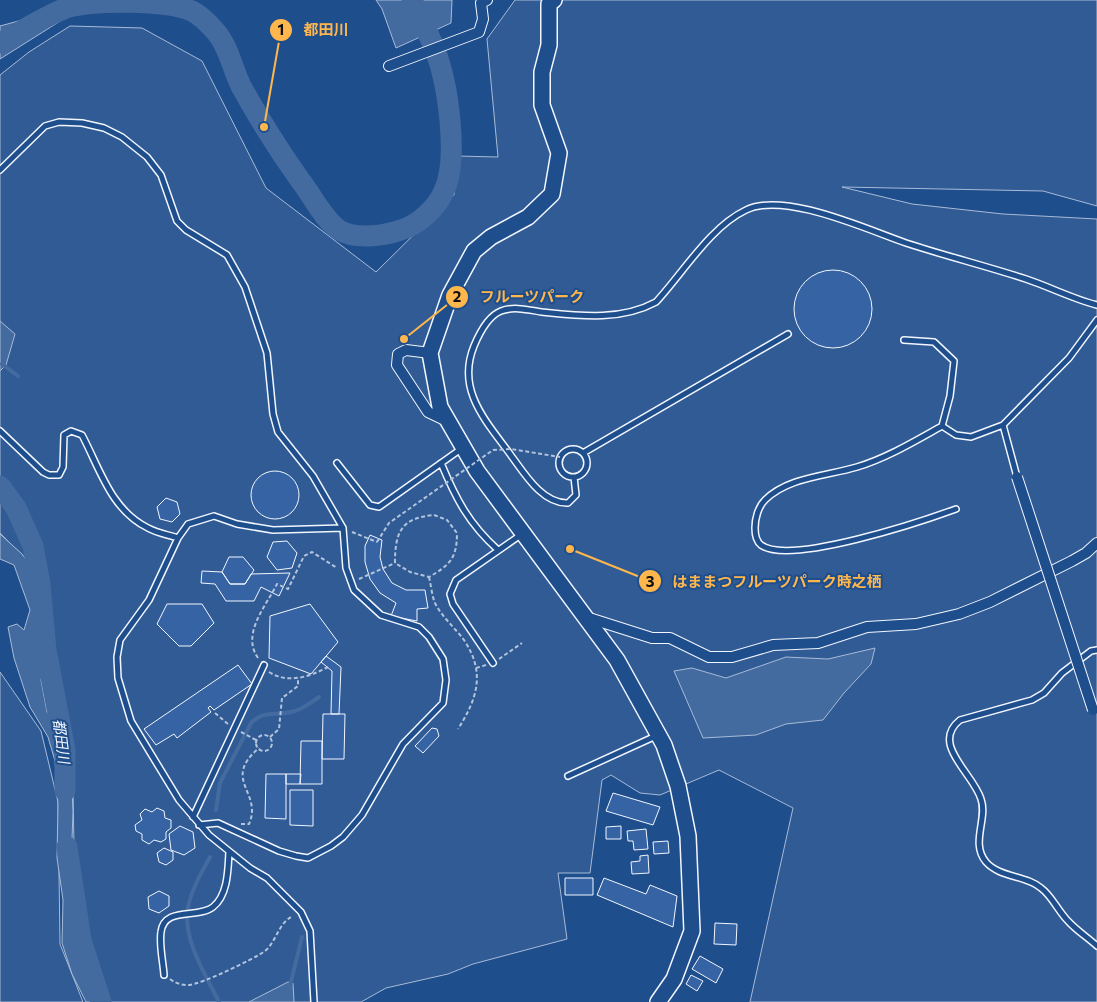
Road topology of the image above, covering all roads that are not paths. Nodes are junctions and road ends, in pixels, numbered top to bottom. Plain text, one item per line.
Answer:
1 (487, 0) edge
2 (554, 0) edge
3 (389, 66) dead end
4 (0, 170) edge
5 (1097, 306) edge
6 (1097, 320) edge
7 (788, 334) dead end
8 (904, 340) dead end
9 (430, 353) junction
10 (449, 422) junction
11 (1003, 425) junction
12 (942, 426) junction
13 (0, 431) edge
14 (464, 447) junction
15 (583, 453) junction
16 (337, 463) dead end
17 (441, 463) junction
18 (574, 477) junction
19 (1016, 477) joint
20 (956, 509) dead end
21 (343, 528) junction
22 (522, 534) junction
23 (178, 538) junction
24 (1097, 543) edge
25 (498, 550) junction
26 (586, 617) junction
27 (1097, 650) edge
28 (493, 663) dead end
29 (264, 665) road end
30 (1093, 710) dead end
31 (658, 735) junction
32 (568, 776) dead end
33 (193, 817) junction
34 (199, 825) junction
35 (230, 852) junction
36 (1097, 946) edge
37 (164, 975) road end
38 (314, 1002) edge
39 (658, 1002) edge

1 - 3 street
2 - 9 street
4 - 21 lane
5 - 18 lane
6 - 11 lane
7 - 15 lane
8 - 12 lane
9 - 10 street
9 - 10 street
10 - 14 street
11 - 12 lane
11 - 19 lane
12 - 20 lane
13 - 23 lane
14 - 17 lane
14 - 22 street
15 - 18 lane
15 - 18 lane
16 - 17 lane
17 - 25 lane
19 - 30 street, bridge
21 - 23 lane
21 - 34 lane
22 - 25 lane
22 - 26 street
23 - 33 lane
24 - 26 street
25 - 28 lane
26 - 31 street
27 - 36 lane
29 - 33 lane
31 - 32 lane
31 - 39 street
33 - 34 lane
34 - 35 lane
35 - 37 lane
35 - 38 lane

